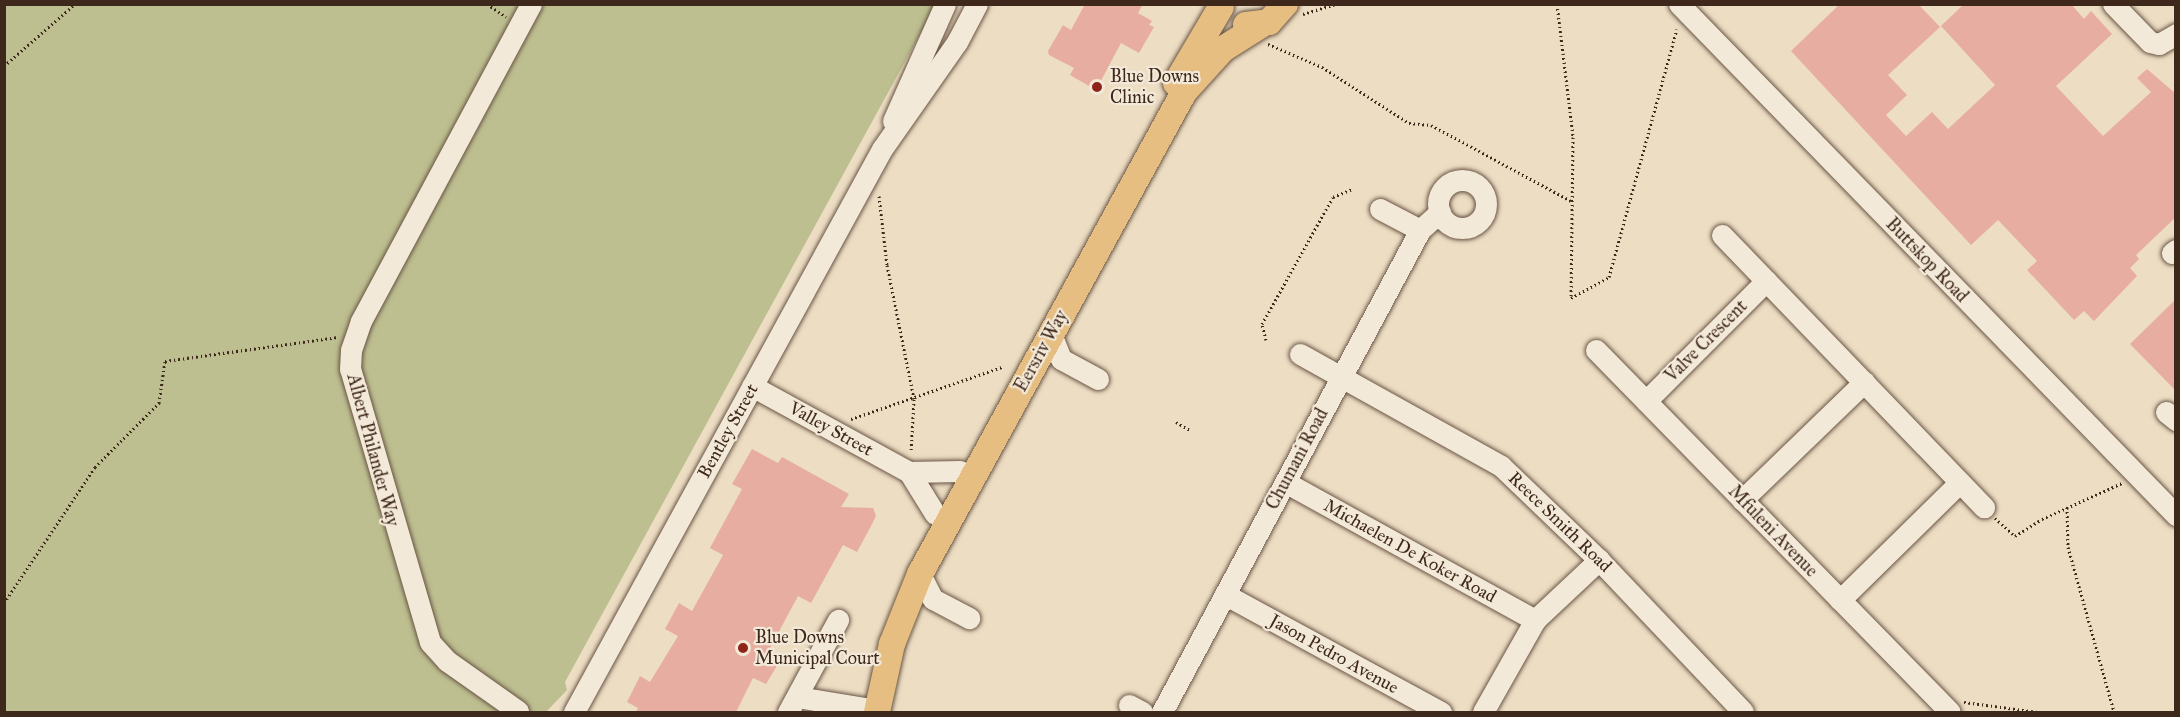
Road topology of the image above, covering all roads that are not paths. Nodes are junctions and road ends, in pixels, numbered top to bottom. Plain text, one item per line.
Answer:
1 (531, 4) edge
2 (945, 4) edge
3 (978, 4) edge
4 (2113, 4) edge
5 (1220, 6) edge
6 (1290, 10) edge
7 (1678, 12) edge
8 (933, 29) junction
9 (1260, 33) junction
10 (2175, 34) edge
11 (957, 42) junction
12 (882, 150) junction
13 (1380, 209) dead end
14 (1440, 212) dead end
15 (1420, 230) junction
16 (1722, 235) dead end
17 (1766, 280) junction
18 (1051, 334) junction
19 (1596, 350) dead end
20 (1300, 354) dead end
21 (1061, 358) junction
22 (1032, 370) junction
23 (1341, 378) junction
24 (1098, 379) dead end
25 (1864, 382) junction
26 (752, 386) junction
27 (1646, 401) junction
28 (910, 462) junction
29 (960, 471) junction
30 (1285, 482) junction
31 (1960, 482) junction
32 (1742, 500) junction
33 (1984, 507) road end
34 (935, 514) junction
35 (2175, 515) edge
36 (1599, 560) junction
37 (920, 574) junction
38 (1226, 596) junction
39 (933, 599) junction
40 (1840, 600) junction
41 (903, 610) junction
42 (969, 618) dead end
43 (838, 620) dead end
44 (1535, 620) junction
45 (792, 705) edge
46 (828, 708) edge
47 (1947, 709) edge
48 (518, 711) dead end
49 (869, 711) edge
50 (574, 712) edge
51 (1162, 712) edge
52 (1441, 712) edge
53 (1483, 712) edge
54 (1743, 712) edge

1 - 48 street, Albert Philander Way
2 - 8 street, Bentley Street
3 - 11 street, Bentley Street
4 - 10 street
5 - 9 main road
5 - 29 main road, Eersriv Way
6 - 9 main road, Eersriv Way
7 - 35 street, Buttskop Road
8 - 11 street
8 - 12 street, Bentley Street
9 - 18 main road, Eersriv Way
11 - 12 street, Bentley Street
12 - 26 street, Bentley Street
13 - 15 street
14 - 15 street, Chumani Road
15 - 23 street, Chumani Road
16 - 17 street
17 - 25 street
17 - 27 street, Valve Crescent
18 - 21 street
18 - 22 main road, Eersriv Way
19 - 27 street, Mfuleni Avenue
20 - 23 street, Reece Smith Road
21 - 22 street
21 - 24 street
22 - 37 main road, Eersriv Way
23 - 30 street, Chumani Road
23 - 36 street, Reece Smith Road
25 - 31 street
25 - 32 street
26 - 28 street, Valley Street
26 - 50 street, Bentley Street
27 - 32 street, Mfuleni Avenue
28 - 29 street, Valley Street
28 - 34 street, Valley Street
29 - 34 main road, Eersriv Way
30 - 38 street, Chumani Road
30 - 44 street, Michaelen De Koker Road
31 - 33 street
31 - 40 street
32 - 40 street, Mfuleni Avenue
34 - 49 main road, Eersriv Way
36 - 44 street
36 - 54 street, Reece Smith Road
37 - 39 street
37 - 41 main road, Eersriv Way
38 - 51 street, Chumani Road
38 - 52 street, Jason Pedro Avenue
39 - 41 street
39 - 42 street
40 - 47 street, Mfuleni Avenue
41 - 49 main road, Eersriv Way
43 - 45 street
44 - 53 street
45 - 46 street
46 - 49 street

